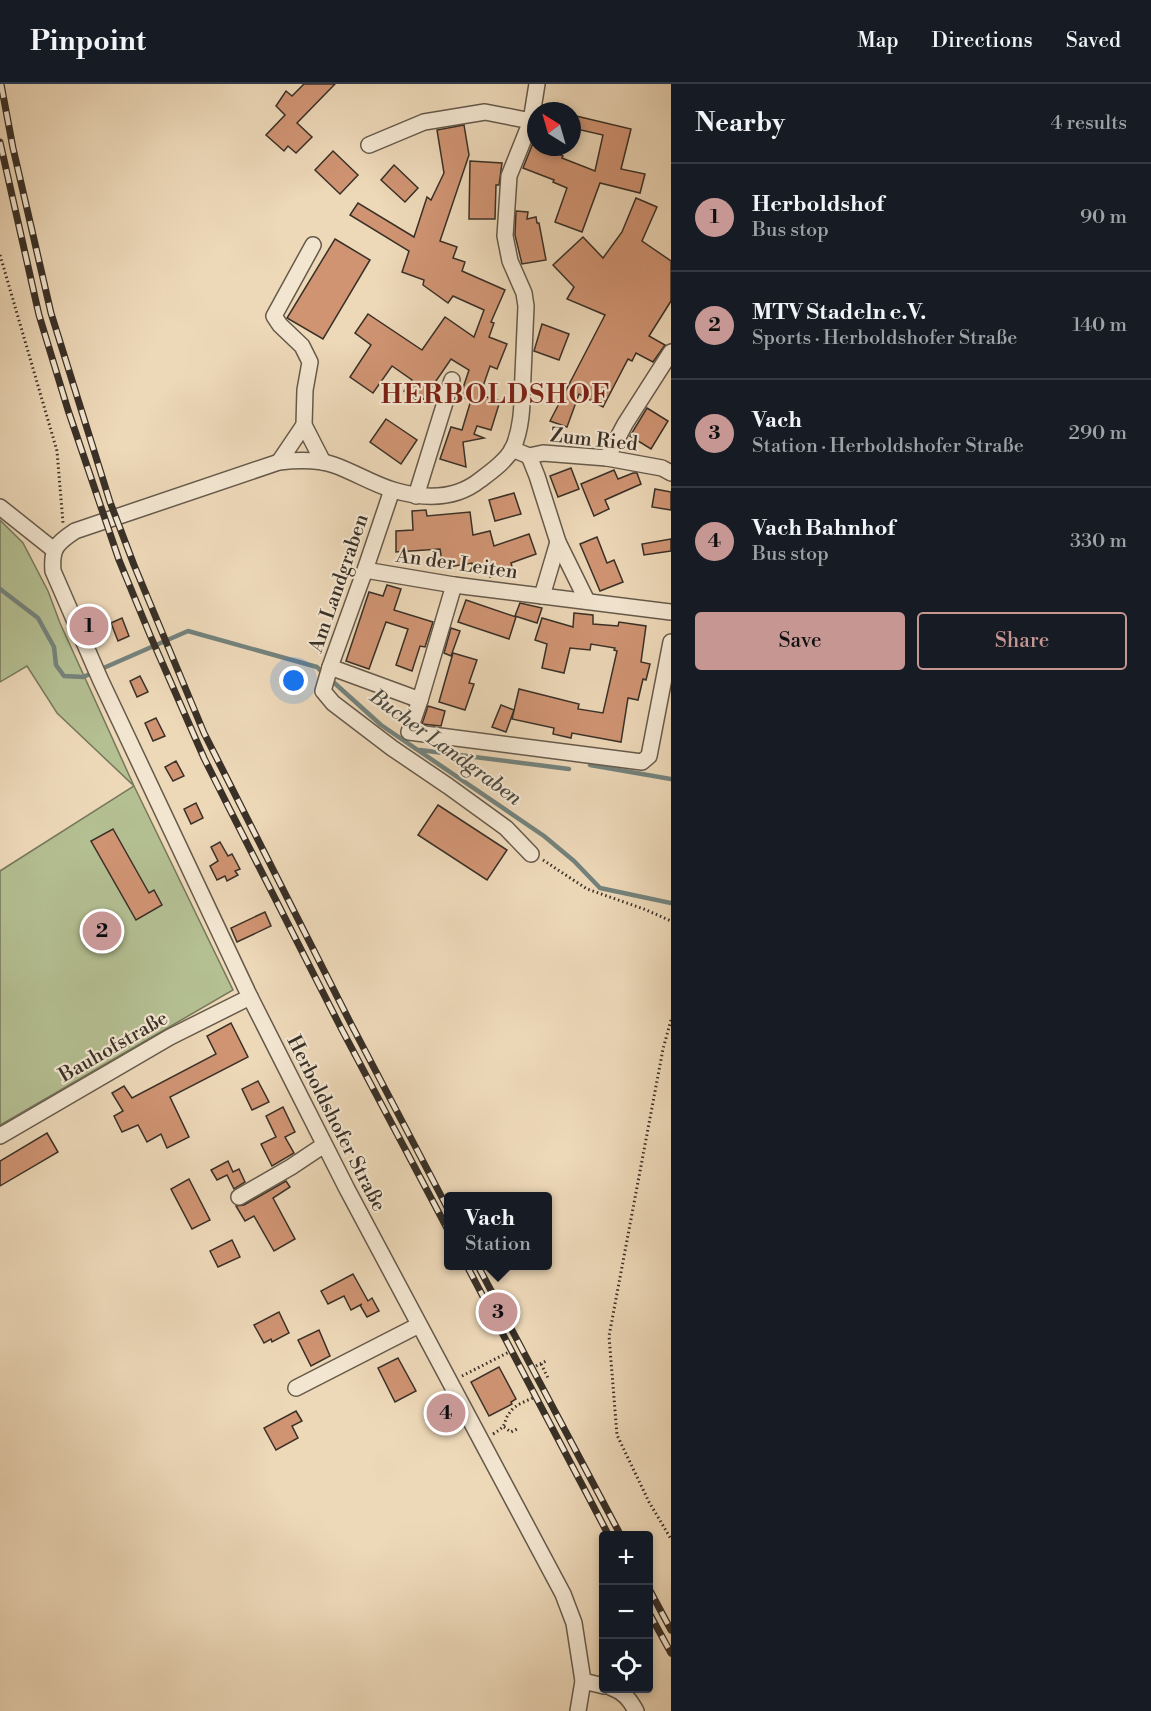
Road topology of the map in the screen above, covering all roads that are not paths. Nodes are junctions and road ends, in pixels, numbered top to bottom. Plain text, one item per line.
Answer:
1 (537, 84) edge
2 (534, 102) edge
3 (527, 120) edge
4 (527, 131) edge
5 (369, 145) dead end
6 (313, 245) dead end
7 (671, 352) edge
8 (452, 380) dead end
9 (304, 425) junction
10 (512, 448) junction
11 (529, 456) junction
12 (608, 458) junction
13 (279, 462) junction
14 (322, 462) junction
15 (671, 473) edge
16 (392, 490) junction
17 (416, 496) junction
18 (0, 507) edge
19 (558, 542) junction
20 (54, 550) junction
21 (365, 570) junction
22 (454, 585) junction
23 (542, 596) junction
24 (587, 601) junction
25 (671, 612) edge
26 (671, 642) edge
27 (330, 667) junction
28 (420, 700) junction
29 (531, 854) road end
30 (250, 997) junction
31 (0, 1136) edge
32 (324, 1145) junction
33 (239, 1197) dead end
34 (419, 1325) junction
35 (296, 1388) dead end
36 (583, 1681) junction
37 (599, 1685) edge
38 (622, 1693) edge
39 (578, 1711) edge
40 (636, 1711) edge

1 - 2 street
3 - 5 street
4 - 10 street
6 - 9 street
7 - 12 street
8 - 17 street
9 - 13 street
9 - 14 street
10 - 11 street, Zum Ried
10 - 17 street
11 - 12 street, Zum Ried
11 - 19 street
12 - 15 street, Zum Ried
13 - 14 street
13 - 20 street
14 - 16 street
16 - 17 street
16 - 21 street, Am Landgraben
18 - 20 street
19 - 23 street, An der Leiten
19 - 24 street
20 - 30 street, Herboldshofer Straße
21 - 22 street, An der Leiten
21 - 27 street, Am Landgraben
22 - 23 street, An der Leiten
22 - 28 street
23 - 24 street, An der Leiten
24 - 25 street, An der Leiten
26 - 28 street
27 - 28 street, Am Landgraben
27 - 29 street
30 - 31 street, Bauhofstraße
30 - 32 street, Herboldshofer Straße
32 - 33 street
32 - 34 street, Herboldshofer Straße
34 - 35 street
34 - 36 street, Herboldshofer Straße
36 - 37 street
36 - 39 street, Herboldshofer Straße
38 - 40 street

